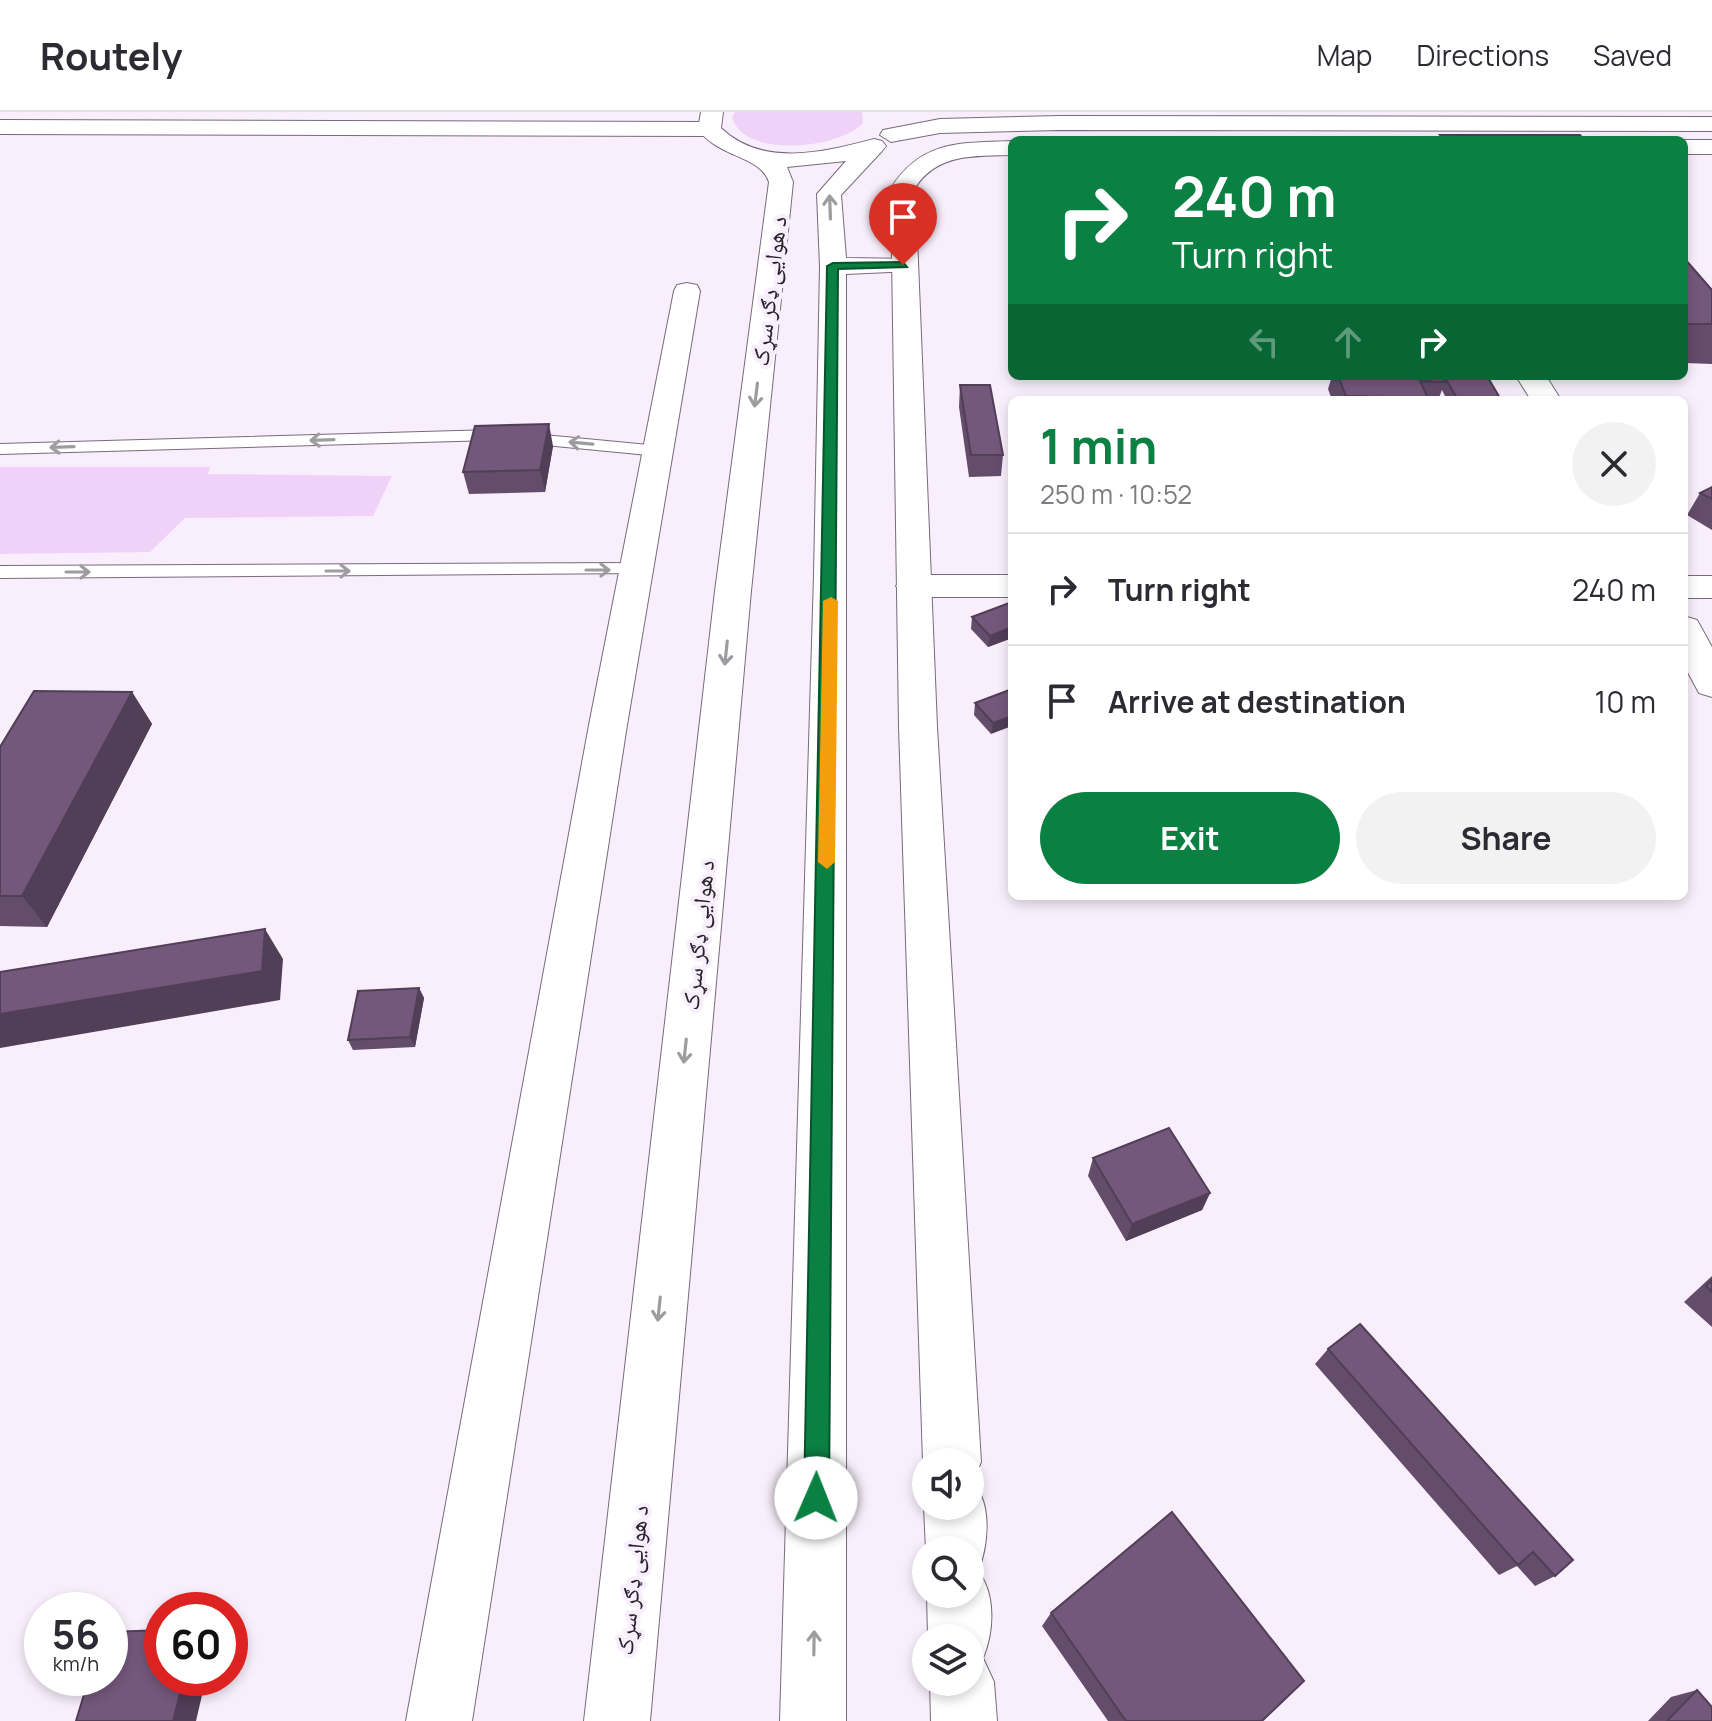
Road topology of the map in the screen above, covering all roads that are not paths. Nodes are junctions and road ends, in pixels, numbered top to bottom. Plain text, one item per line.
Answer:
1 (646, 112) edge
2 (0, 113) edge
3 (501, 113) edge
4 (711, 120) edge
5 (1712, 124) edge
6 (0, 127) edge
7 (886, 132) edge
8 (1688, 147) edge
9 (1712, 147) edge
10 (1008, 148) edge
11 (763, 157) junction
12 (903, 265) junction
13 (833, 266) junction
14 (687, 291) dead end
15 (0, 449) edge
16 (659, 451) junction
17 (637, 569) junction
18 (0, 572) edge
19 (914, 586) junction
20 (1008, 586) edge
21 (1688, 587) edge
22 (1712, 587) edge
23 (1688, 636) edge
24 (1712, 684) edge
25 (951, 1448) edge
26 (963, 1696) edge
27 (439, 1721) edge
28 (617, 1721) edge
29 (813, 1721) edge
30 (964, 1721) edge

1 - 3 main road
2 - 3 main road
4 - 6 main road
4 - 11 main road
5 - 7 main road
7 - 11 main road
13 -> 7 main road
8 - 9 main road
10 - 12 main road
11 -> 28 main road, د هوایی ډګر سړک
12 - 13 main road
12 - 19 main road
29 -> 13 main road
14 - 16 main road
16 -> 15 lane
16 - 17 main road
18 -> 17 lane
17 - 27 main road
19 - 20 main road
19 - 25 main road
21 - 22 main road
23 - 24 main road
26 - 30 main road

